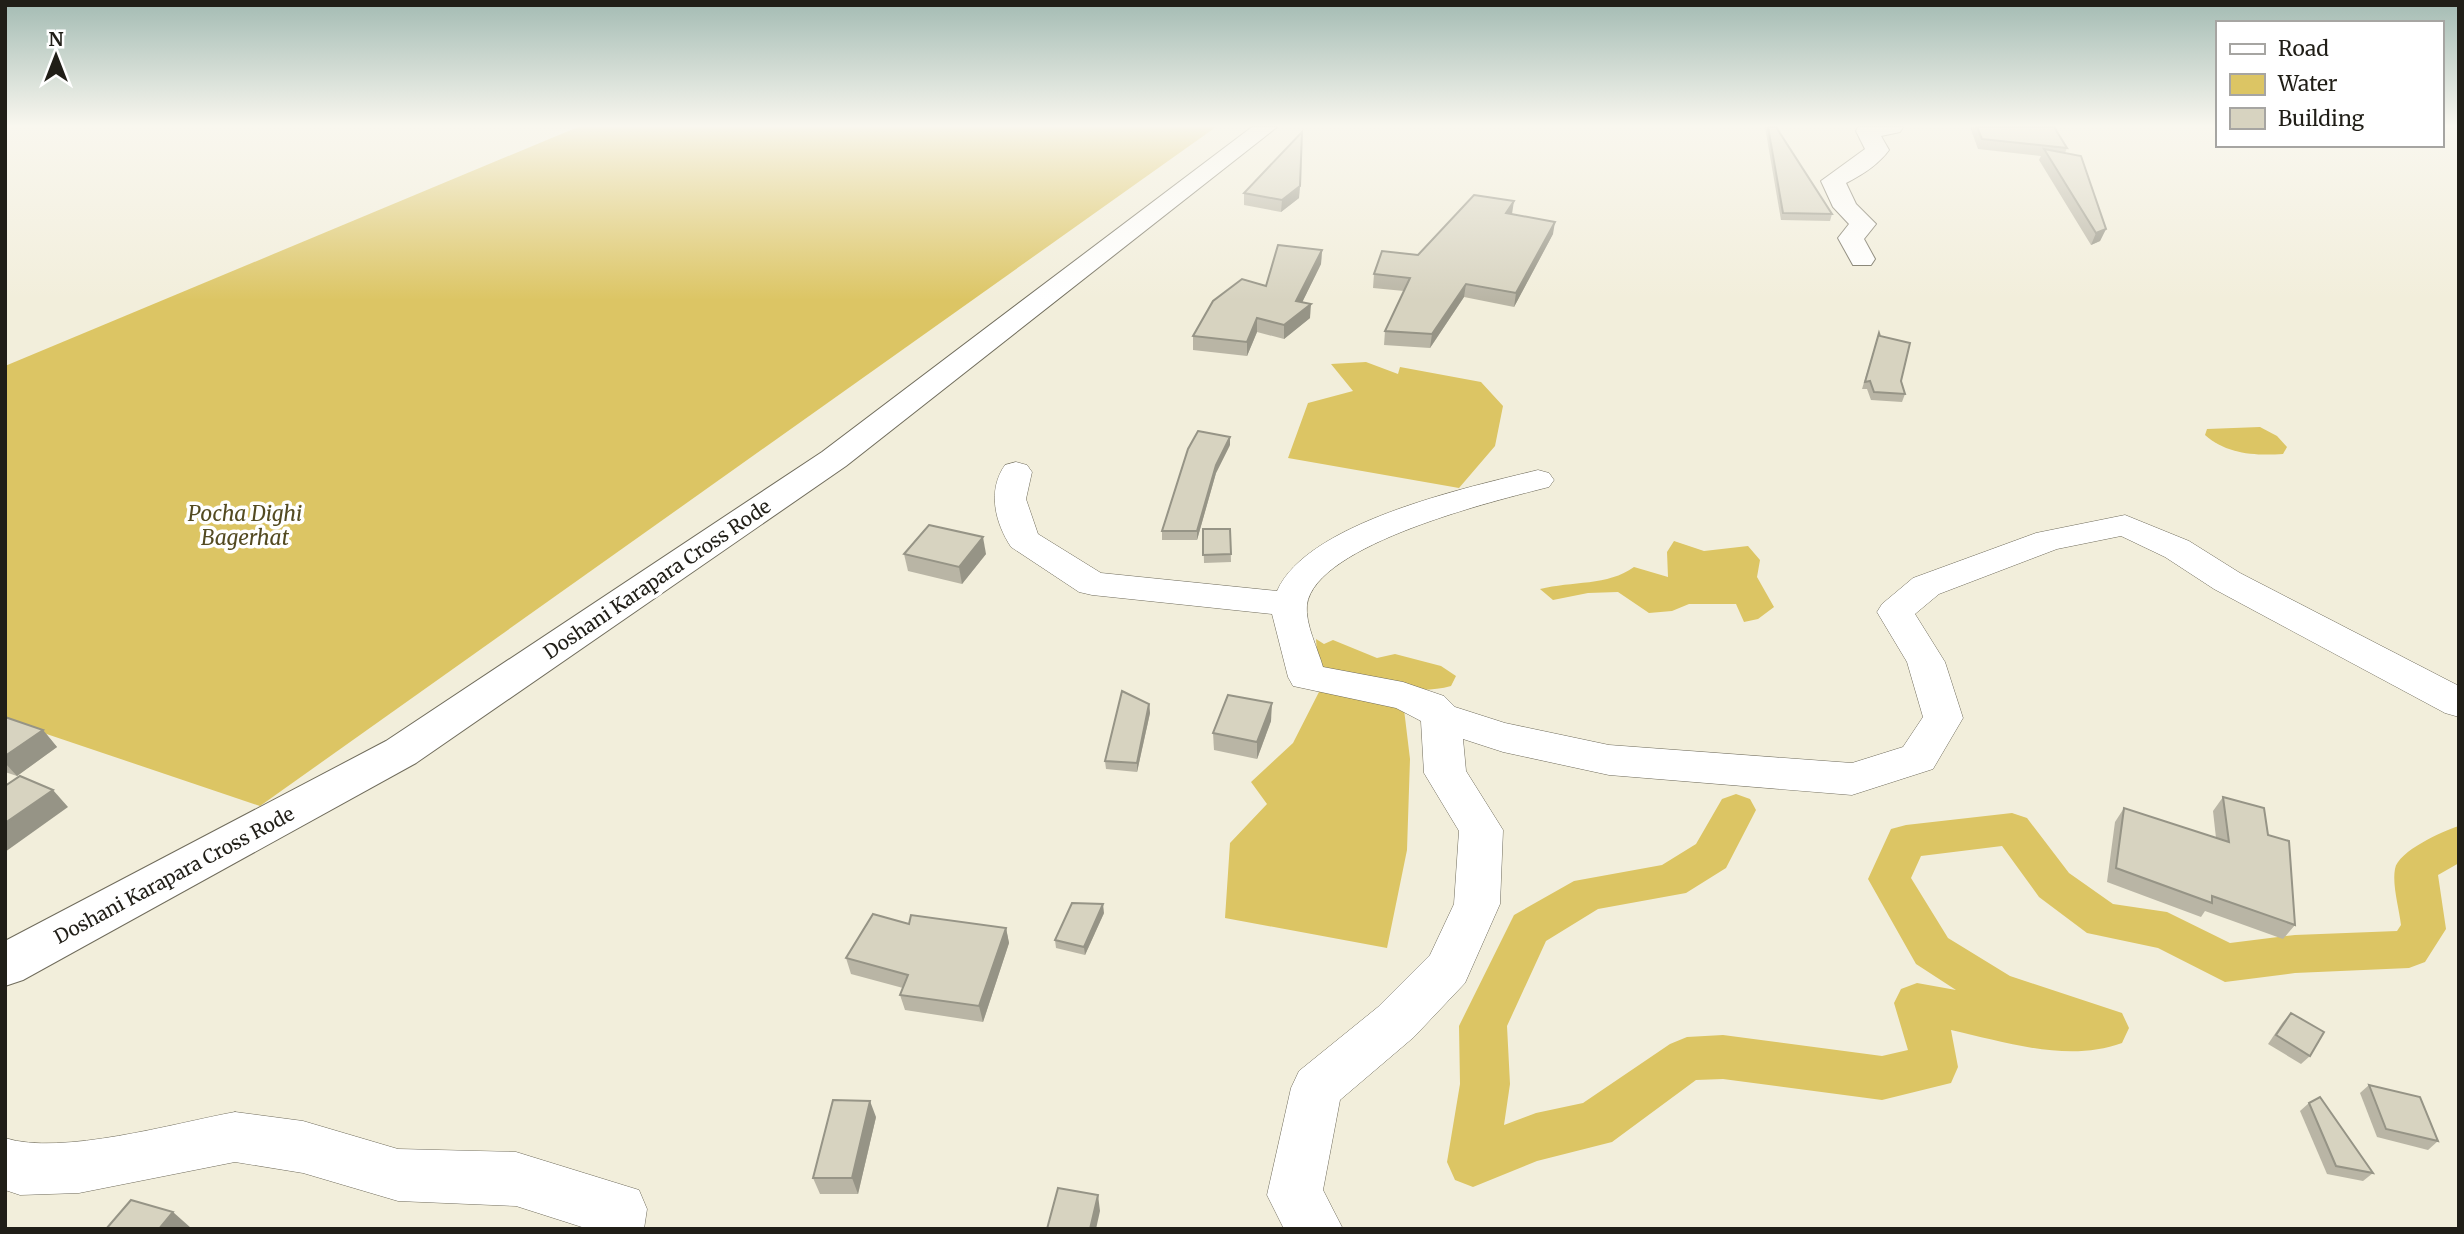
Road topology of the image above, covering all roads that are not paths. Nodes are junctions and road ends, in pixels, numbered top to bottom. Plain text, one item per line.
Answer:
1 (1191, 185) edge
2 (1835, 185) edge
3 (1862, 259) dead end
4 (1016, 472) dead end
5 (1538, 480) dead end
6 (1289, 604) junction
7 (2459, 703) edge
8 (1441, 717) junction
9 (5, 965) edge
10 (5, 1164) edge
11 (616, 1229) edge
12 (1315, 1229) edge

1 - 9 street, Doshani Karapara Cross Rode
2 - 3 street
4 - 6 street
5 - 6 street
6 - 8 street
7 - 8 street
8 - 12 street
10 - 11 street

